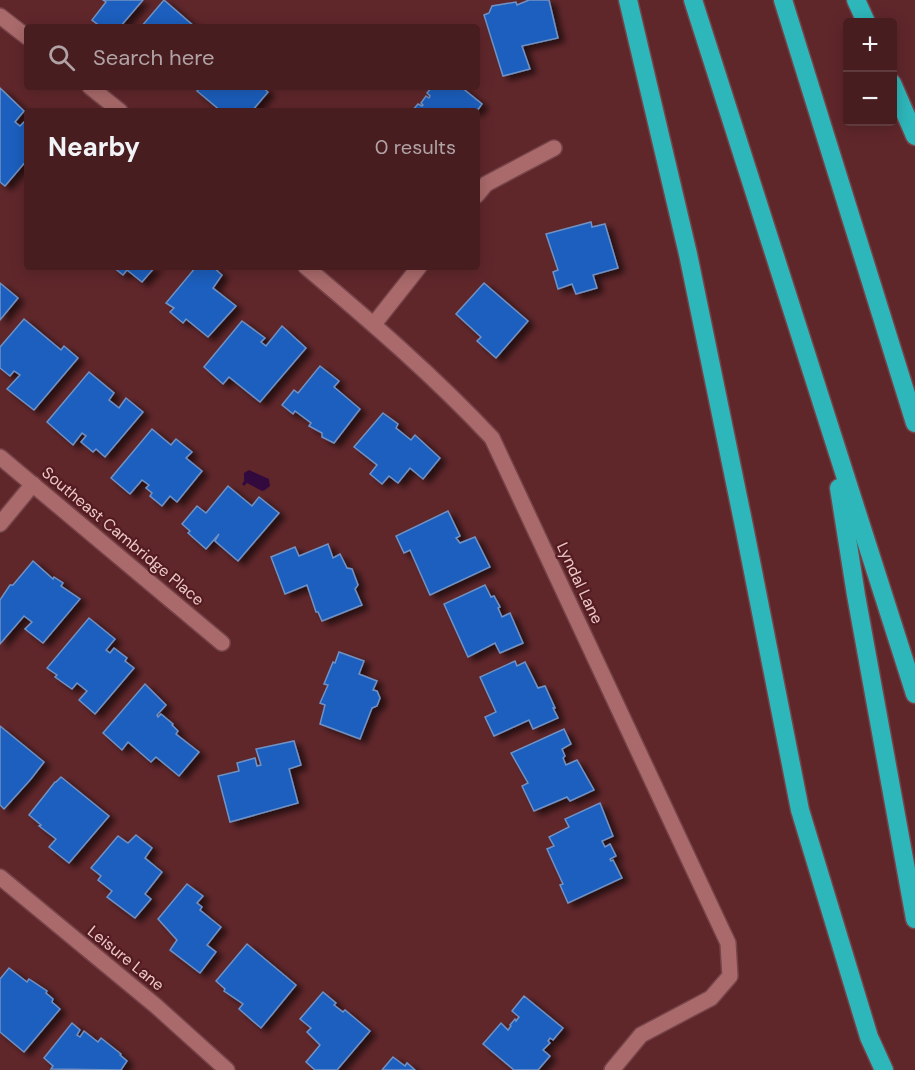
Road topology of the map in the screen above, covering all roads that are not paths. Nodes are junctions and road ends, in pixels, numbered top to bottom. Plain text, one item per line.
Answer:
1 (628, 0) edge
2 (693, 0) edge
3 (783, 0) edge
4 (856, 0) edge
5 (0, 16) edge
6 (864, 18) edge
7 (24, 35) edge
8 (94, 90) edge
9 (897, 95) edge
10 (116, 108) edge
11 (915, 136) edge
12 (554, 148) dead end
13 (480, 191) edge
14 (310, 270) edge
15 (417, 270) edge
16 (374, 324) junction
17 (912, 411) edge
18 (915, 423) edge
19 (830, 430) junction
20 (0, 457) edge
21 (33, 484) junction
22 (0, 524) edge
23 (222, 643) dead end
24 (915, 694) edge
25 (0, 877) edge
26 (915, 919) edge
27 (227, 1070) edge
28 (612, 1070) edge
29 (884, 1070) edge

1 - 29 highway
2 - 19 highway
3 - 17 highway
4 - 6 highway
5 - 7 street
8 - 10 street
9 - 11 highway
12 - 13 street
14 - 16 street, Lyndal Lane
15 - 16 street
16 - 28 street, Lyndal Lane
17 - 18 highway
19 - 24 highway
19 - 26 highway
20 - 21 street, Southeast Cambridge Place
21 - 22 street
21 - 23 street, Southeast Cambridge Place
25 - 27 street, Leisure Lane

